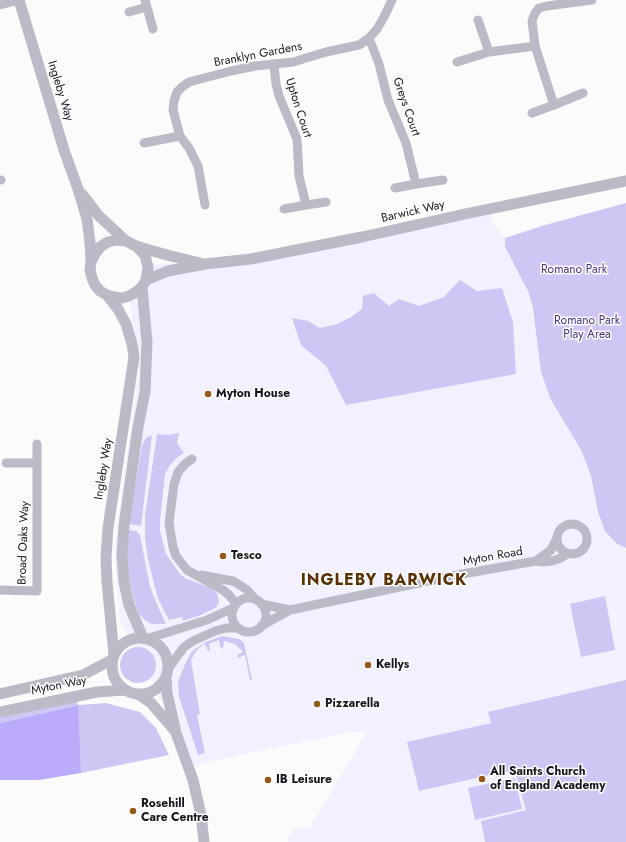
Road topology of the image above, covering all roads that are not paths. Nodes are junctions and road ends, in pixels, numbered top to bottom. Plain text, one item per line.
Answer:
1 (19, 0) edge
2 (392, 0) edge
3 (592, 0) edge
4 (146, 4) edge
5 (0, 5) edge
6 (129, 12) dead end
7 (478, 20) dead end
8 (153, 29) dead end
9 (369, 38) junction
10 (535, 46) junction
11 (490, 52) junction
12 (457, 62) dead end
13 (274, 65) junction
14 (584, 93) dead end
15 (554, 104) junction
16 (532, 113) dead end
17 (180, 136) junction
18 (144, 142) dead end
19 (443, 180) dead end
20 (626, 181) edge
21 (416, 184) junction
22 (395, 188) dead end
23 (78, 189) junction
24 (326, 202) dead end
25 (205, 205) dead end
26 (306, 205) junction
27 (284, 209) dead end
28 (131, 243) junction
29 (91, 262) junction
30 (205, 264) junction
31 (144, 283) junction
32 (106, 295) junction
33 (37, 444) dead end
34 (192, 459) dead end
35 (6, 463) dead end
36 (37, 463) junction
37 (557, 538) junction
38 (568, 553) junction
39 (536, 561) junction
40 (196, 575) junction
41 (0, 590) edge
42 (259, 602) junction
43 (234, 606) junction
44 (290, 610) junction
45 (261, 626) junction
46 (238, 628) junction
47 (144, 639) junction
48 (114, 657) junction
49 (167, 672) junction
50 (124, 690) junction
51 (0, 694) edge
52 (138, 694) junction
53 (0, 712) edge
54 (176, 733) junction
55 (204, 842) edge

1 - 5 street
1 - 23 street, Ingleby Way
2 - 9 street, Branklyn Gardens
3 - 10 street
4 - 6 street
4 - 8 street
7 - 11 street
9 - 13 street, Branklyn Gardens
9 - 21 street, Greys Court
10 - 11 street
10 - 15 street
11 - 12 street
13 - 17 street, Branklyn Gardens
13 - 26 street, Upton Court
14 - 15 street
15 - 16 street
17 - 18 street
17 - 25 street, Branklyn Gardens
19 - 21 street
20 - 30 street, Barwick Way
21 - 22 street
23 - 28 street, Ingleby Way
23 - 29 street, Ingleby Way
24 - 26 street
26 - 27 street
28 - 29 street
28 - 30 street, Barwick Way
28 - 31 street
29 - 32 street
30 - 31 street, Barwick Way
31 - 32 street
31 - 47 street
32 - 48 street, Ingleby Way
33 - 36 street, Broad Oaks Way
34 - 40 street
35 - 36 street
36 - 41 street, Broad Oaks Way
37 - 38 street
37 - 38 street
37 - 39 street, Myton Road
38 - 39 street, Myton Road
39 - 44 street, Myton Road
40 - 42 street
40 - 43 street
42 - 43 street
42 - 44 street, Myton Road
42 - 45 street
43 - 46 street
43 - 47 street
44 - 45 street, Myton Road
45 - 46 street
46 - 49 street
47 - 48 street
47 - 49 street
48 - 50 street
48 - 51 street, Myton Way
49 - 52 street
49 - 54 street
50 - 52 street
50 - 53 street, Myton Way
52 - 54 street
54 - 55 street

